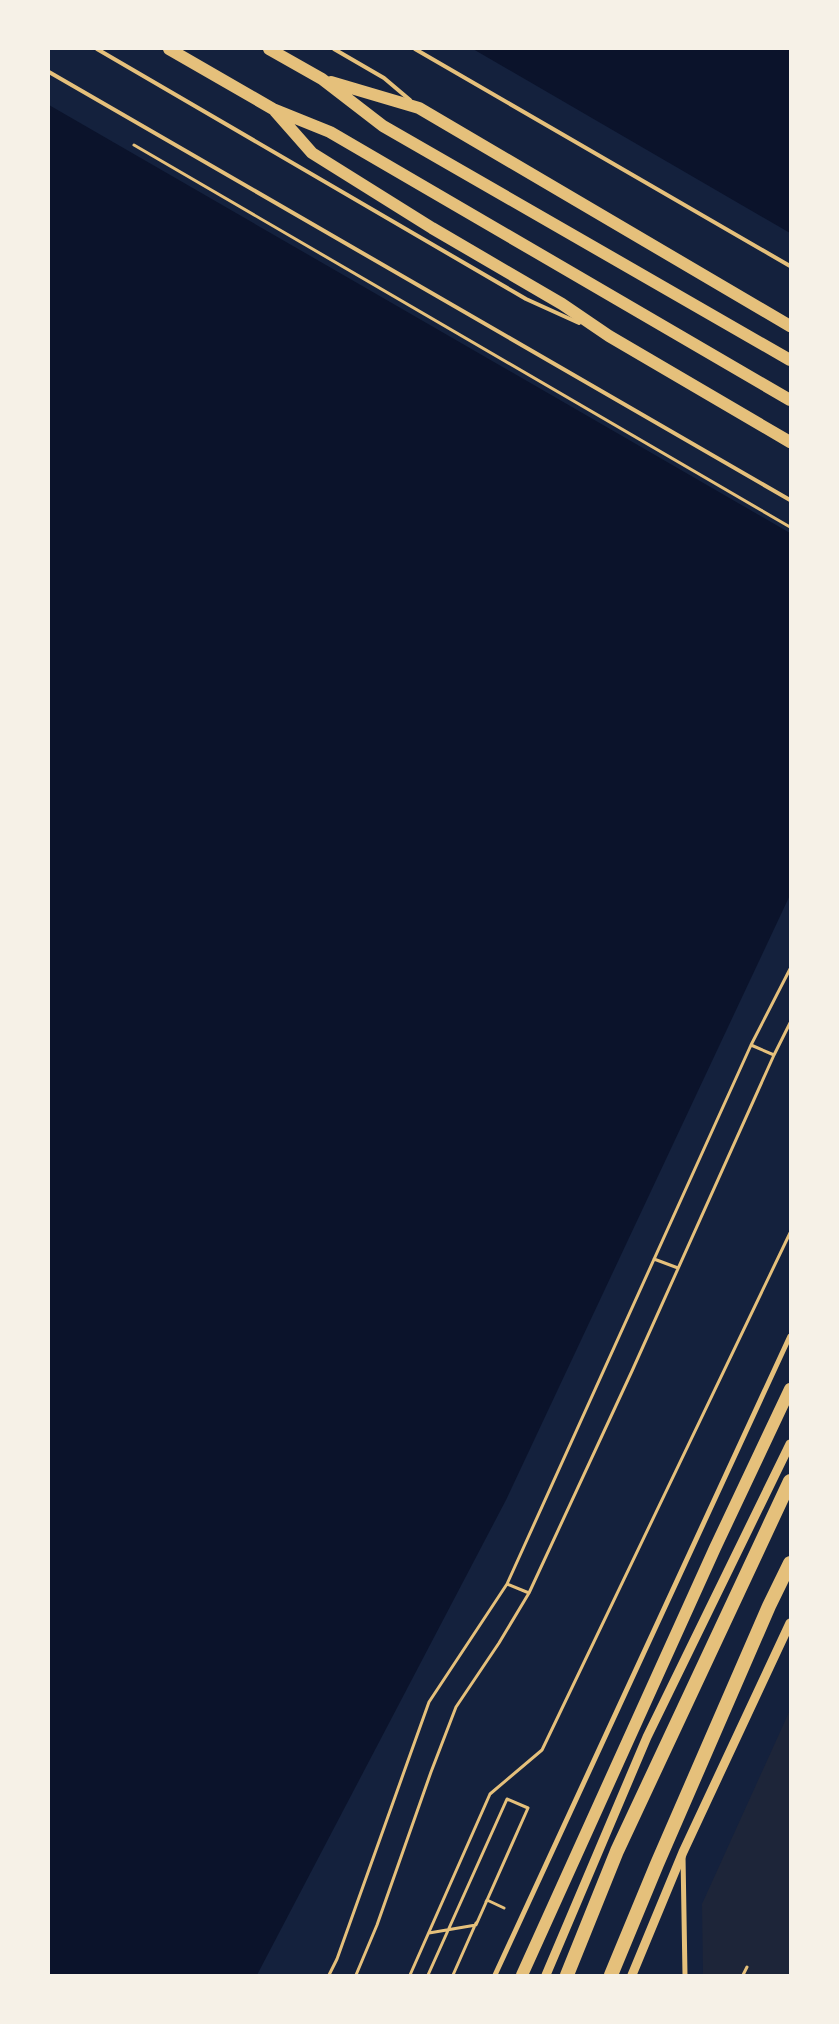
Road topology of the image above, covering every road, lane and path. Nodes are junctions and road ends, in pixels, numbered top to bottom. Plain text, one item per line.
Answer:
1 (97, 49) edge
2 (169, 49) edge
3 (270, 49) edge
4 (334, 49) edge
5 (415, 49) edge
6 (49, 72) edge
7 (322, 79) junction
8 (419, 108) junction
9 (273, 109) junction
10 (126, 141) dead end
11 (790, 266) edge
12 (790, 326) edge
13 (609, 336) junction
14 (790, 360) edge
15 (790, 400) edge
16 (790, 442) edge
17 (790, 500) edge
18 (790, 527) edge
19 (790, 968) edge
20 (790, 1023) edge
21 (751, 1045) junction
22 (774, 1055) junction
23 (790, 1233) edge
24 (654, 1258) junction
25 (678, 1268) junction
26 (790, 1336) edge
27 (790, 1389) edge
28 (790, 1444) edge
29 (790, 1480) edge
30 (790, 1563) edge
31 (507, 1584) junction
32 (529, 1594) junction
33 (790, 1624) edge
34 (683, 1852) junction
35 (487, 1900) dead end
36 (428, 1933) junction
37 (747, 1967) dead end
38 (329, 1975) edge
39 (356, 1975) edge
40 (410, 1975) edge
41 (428, 1975) edge
42 (453, 1975) edge
43 (495, 1975) edge
44 (522, 1975) edge
45 (546, 1975) edge
46 (567, 1975) edge
47 (611, 1975) edge
48 (632, 1975) edge
49 (685, 1975) edge
50 (743, 1975) edge

1 - 13 lane
2 - 9 main road
3 - 7 main road
4 - 8 lane
5 - 11 lane
6 - 17 lane
7 - 8 main road
7 - 14 main road
8 - 12 main road
9 - 13 main road
9 - 15 main road
10 - 18 path
13 - 16 main road
19 - 21 path
20 - 22 path
21 - 22 path
21 - 24 path
22 - 25 path
23 - 36 path
24 - 25 path
24 - 31 path
25 - 32 path
26 - 43 street
27 - 44 main road
28 - 45 street
29 - 46 highway
30 - 47 highway
31 - 32 path
31 - 38 path
32 - 39 path
33 - 34 street
34 - 48 street
34 - 49 street
35 - 42 path
36 - 40 path
36 - 41 path
37 - 50 path

